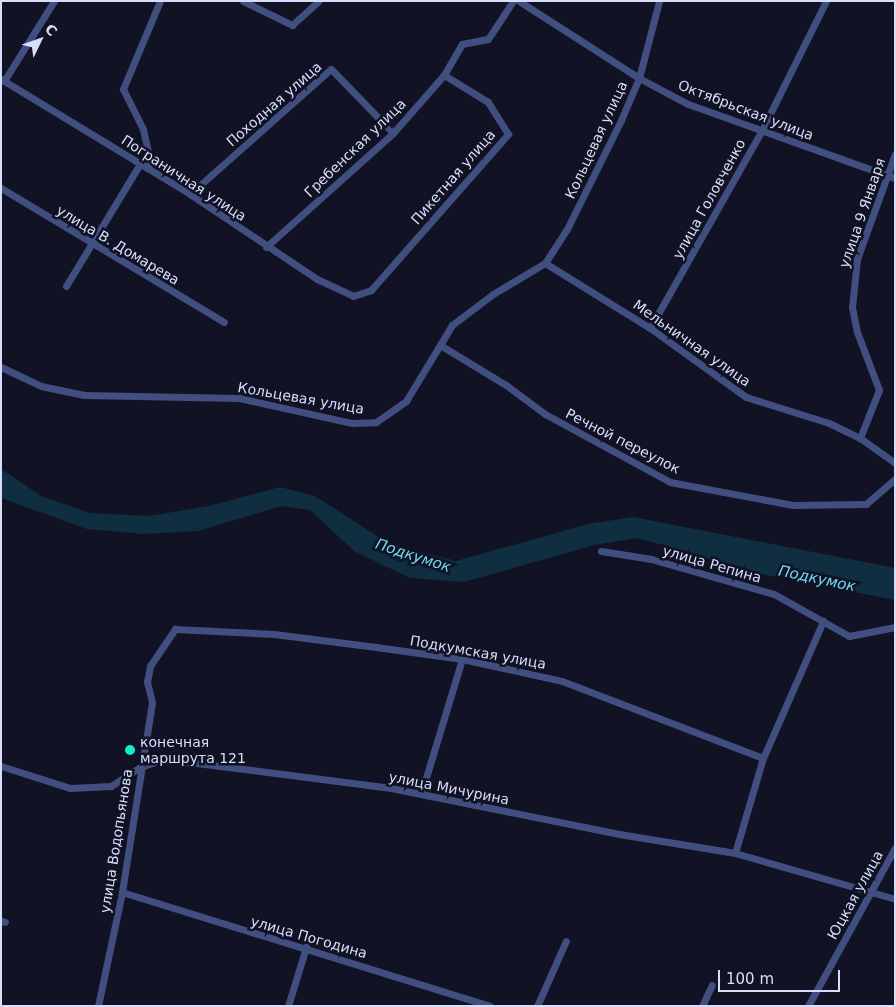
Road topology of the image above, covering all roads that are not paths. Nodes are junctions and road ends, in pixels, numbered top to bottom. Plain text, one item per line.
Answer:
1 (54, 1) edge
2 (160, 1) edge
3 (243, 1) edge
4 (319, 1) edge
5 (513, 1) edge
6 (519, 1) edge
7 (659, 1) edge
8 (826, 1) edge
9 (444, 75) junction
10 (639, 78) junction
11 (2, 80) edge
12 (761, 132) junction
13 (393, 133) junction
14 (895, 154) edge
15 (143, 166) junction
16 (886, 175) junction
17 (895, 178) edge
18 (1, 188) edge
19 (190, 194) junction
20 (92, 245) junction
21 (266, 248) junction
22 (545, 263) junction
23 (66, 286) dead end
24 (353, 296) joint
25 (224, 322) dead end
26 (650, 328) junction
27 (440, 345) junction
28 (1, 367) edge
29 (860, 438) junction
30 (895, 463) edge
31 (895, 479) edge
32 (601, 551) dead end
33 (823, 621) junction
34 (895, 627) edge
35 (176, 629) joint
36 (462, 659) junction
37 (763, 758) junction
38 (1, 766) edge
39 (140, 767) junction
40 (421, 794) junction
41 (895, 848) edge
42 (735, 854) junction
43 (871, 891) junction
44 (122, 892) junction
45 (895, 900) edge
46 (566, 941) dead end
47 (306, 947) junction
48 (712, 985) dead end
49 (98, 1006) edge
50 (288, 1006) edge
51 (490, 1006) edge
52 (537, 1006) edge
53 (702, 1006) edge
54 (808, 1006) edge

1 - 11 street
2 - 15 street
3 - 4 street
5 - 9 street, Гребенская улица
6 - 10 street, Октябрьская улица
7 - 10 street, Кольцевая улица
8 - 12 street, улица Головченко
9 - 13 street, Гребенская улица
9 - 24 street, Пикетная улица
10 - 12 street, Октябрьская улица
10 - 22 street, Кольцевая улица
11 - 15 street, Пограничная улица
12 - 16 street, Октябрьская улица
12 - 26 street, улица Головченко
13 - 19 street, Походная улица
13 - 21 street, Гребенская улица
14 - 16 street, улица 9 Января
15 - 19 street, Пограничная улица
15 - 20 street
16 - 17 street, Октябрьская улица
16 - 29 street, улица 9 Января
18 - 20 street, улица В. Домарева
19 - 21 street, Пограничная улица
20 - 23 street
20 - 25 street, улица В. Домарева
21 - 24 street, Пограничная улица
22 - 26 street, Мельничная улица
22 - 27 street, Кольцевая улица
26 - 29 street, Мельничная улица
27 - 28 street, Кольцевая улица
27 - 31 street, Речной переулок
29 - 30 street
32 - 33 street, улица Репина
33 - 34 street, улица Репина
33 - 37 street
35 - 36 street, Подкумская улица
35 - 39 street, улица Водопьянова
36 - 37 street, Подкумская улица
36 - 40 street
37 - 42 street
38 - 39 street, улица Мичурина
39 - 40 street, улица Мичурина
39 - 44 street, улица Водопьянова
40 - 42 street, улица Мичурина
41 - 43 street, Юцкая улица
42 - 43 street, улица Мичурина
43 - 45 street, улица Мичурина
43 - 54 street, Юцкая улица
44 - 47 street, улица Погодина
44 - 49 street, улица Водопьянова
46 - 52 street
47 - 50 street
47 - 51 street, улица Погодина
48 - 53 street

